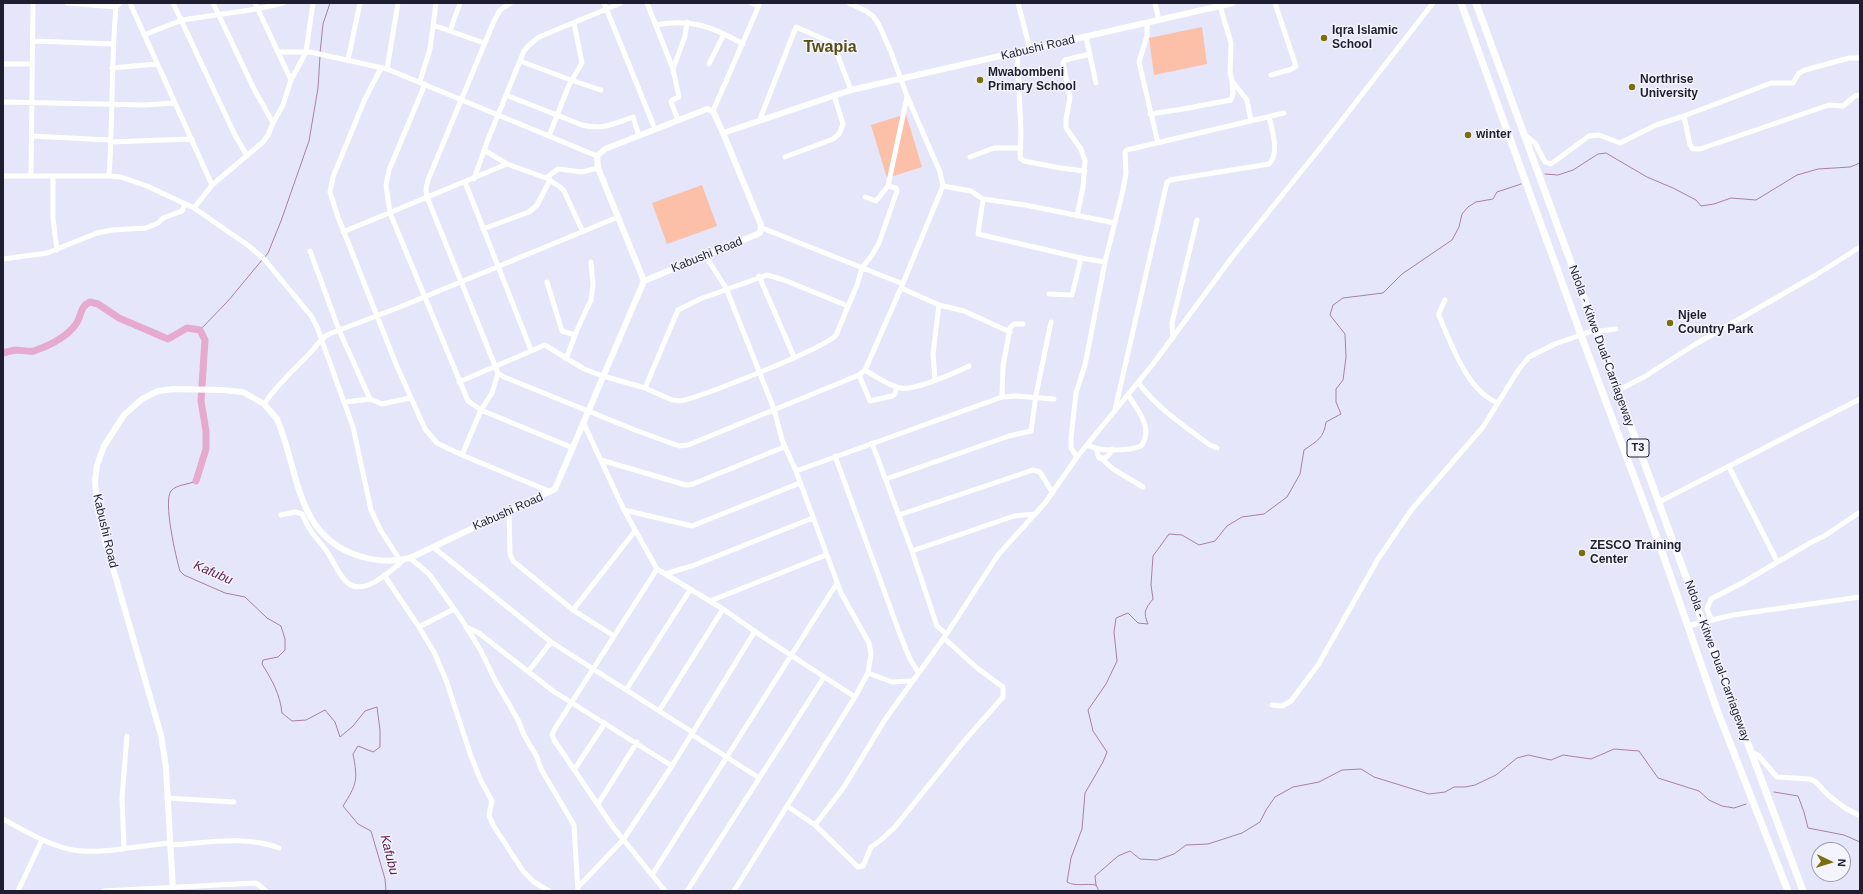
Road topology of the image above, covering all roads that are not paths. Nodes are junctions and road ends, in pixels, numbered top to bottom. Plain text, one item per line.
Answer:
1 (33, 3) edge
2 (67, 3) edge
3 (130, 3) edge
4 (173, 3) edge
5 (213, 3) edge
6 (255, 3) edge
7 (283, 3) edge
8 (313, 3) edge
9 (360, 3) edge
10 (398, 3) edge
11 (436, 3) edge
12 (460, 3) edge
13 (511, 3) edge
14 (604, 3) edge
15 (621, 3) edge
16 (647, 3) edge
17 (751, 3) edge
18 (849, 3) edge
19 (1018, 3) edge
20 (1155, 3) edge
21 (1230, 3) edge
22 (1275, 3) edge
23 (1433, 3) edge
24 (1461, 3) edge
25 (1476, 3) edge
26 (118, 5) edge
27 (759, 5) edge
28 (1220, 6) junction
29 (258, 9) junction
30 (606, 9) junction
31 (219, 15) junction
32 (182, 20) junction
33 (1159, 20) junction
34 (687, 22) junction
35 (574, 23) junction
36 (1147, 23) junction
37 (433, 25) junction
38 (656, 26) junction
39 (450, 31) junction
40 (724, 34) junction
41 (144, 35) junction
42 (1086, 37) junction
43 (34, 41) junction
44 (484, 43) junction
45 (112, 44) junction
46 (743, 44) junction
47 (1030, 49) junction
48 (278, 52) junction
49 (306, 52) junction
50 (1017, 52) junction
51 (1090, 54) junction
52 (1860, 58) edge
53 (348, 60) junction
54 (520, 61) junction
55 (3, 64) edge
56 (32, 64) junction
57 (157, 64) junction
58 (709, 64) dead end
59 (112, 68) junction
60 (381, 68) junction
61 (387, 69) junction
62 (673, 69) junction
63 (1270, 75) dead end
64 (900, 79) junction
65 (291, 80) junction
66 (571, 80) junction
67 (1232, 80) junction
68 (420, 81) junction
69 (1096, 83) dead end
70 (425, 84) junction
71 (601, 90) dead end
72 (851, 90) junction
73 (506, 95) junction
74 (834, 95) junction
75 (1860, 95) edge
76 (907, 96) junction
77 (462, 100) junction
78 (3, 102) edge
79 (32, 102) junction
80 (175, 103) junction
81 (112, 104) junction
82 (713, 111) junction
83 (1284, 113) dead end
84 (1150, 114) junction
85 (498, 115) junction
86 (557, 115) junction
87 (1684, 116) junction
88 (1269, 117) junction
89 (760, 119) junction
90 (678, 120) junction
91 (1251, 121) junction
92 (273, 123) junction
93 (654, 129) junction
94 (723, 133) junction
95 (1524, 134) junction
96 (31, 136) junction
97 (549, 136) junction
98 (639, 136) junction
99 (192, 139) junction
100 (110, 141) junction
101 (1158, 143) junction
102 (1021, 148) junction
103 (484, 150) junction
104 (247, 156) junction
105 (597, 156) junction
106 (785, 157) dead end
107 (970, 158) dead end
108 (507, 164) junction
109 (598, 168) junction
110 (1085, 171) junction
111 (31, 175) junction
112 (3, 176) edge
113 (52, 176) junction
114 (109, 176) junction
115 (474, 179) junction
116 (548, 179) junction
117 (465, 182) junction
118 (212, 185) junction
119 (888, 186) junction
120 (943, 186) junction
121 (427, 197) junction
122 (865, 198) dead end
123 (983, 199) junction
124 (186, 204) junction
125 (194, 208) junction
126 (390, 213) junction
127 (1077, 216) junction
128 (618, 217) junction
129 (1197, 220) dead end
130 (1115, 223) junction
131 (762, 228) junction
132 (483, 230) junction
133 (344, 232) junction
134 (582, 232) junction
135 (1860, 247) edge
136 (57, 250) junction
137 (310, 251) dead end
138 (705, 255) junction
139 (1081, 258) junction
140 (3, 259) edge
141 (591, 262) dead end
142 (1106, 262) junction
143 (498, 266) junction
144 (862, 268) junction
145 (759, 276) junction
146 (644, 281) junction
147 (461, 282) junction
148 (547, 282) dead end
149 (902, 286) junction
150 (726, 288) junction
151 (1049, 294) dead end
152 (424, 297) junction
153 (1445, 300) dead end
154 (939, 305) junction
155 (848, 306) junction
156 (378, 316) junction
157 (1051, 322) dead end
158 (1023, 324) dead end
159 (1616, 329) dead end
160 (340, 330) junction
161 (1595, 330) junction
162 (1010, 332) junction
163 (575, 335) junction
164 (1581, 335) junction
165 (321, 338) junction
166 (1173, 338) junction
167 (531, 350) junction
168 (794, 357) junction
169 (566, 359) junction
170 (969, 366) dead end
171 (494, 367) junction
172 (865, 370) junction
173 (759, 372) junction
174 (498, 373) junction
175 (859, 375) junction
176 (603, 376) junction
177 (935, 380) junction
178 (460, 382) junction
179 (1138, 382) junction
180 (897, 387) junction
181 (645, 388) junction
182 (1617, 391) junction
183 (1128, 395) junction
184 (1002, 397) junction
185 (410, 398) junction
186 (1036, 398) junction
187 (370, 399) junction
188 (1054, 399) dead end
189 (1860, 399) edge
190 (345, 402) junction
191 (1498, 403) junction
192 (264, 404) junction
193 (774, 409) junction
194 (481, 410) junction
195 (1115, 410) junction
196 (588, 412) junction
197 (584, 424) junction
198 (872, 443) junction
199 (1087, 445) junction
200 (784, 447) junction
201 (573, 448) junction
202 (1217, 448) dead end
203 (1096, 449) junction
204 (1112, 449) junction
205 (462, 455) junction
206 (835, 456) junction
207 (1077, 458) junction
208 (1101, 458) junction
209 (600, 460) junction
210 (1729, 467) junction
211 (796, 471) junction
212 (886, 480) junction
213 (800, 483) junction
214 (1143, 487) dead end
215 (551, 492) junction
216 (1052, 492) junction
217 (1659, 502) junction
218 (509, 510) junction
219 (624, 510) junction
220 (1860, 512) edge
221 (1036, 514) junction
222 (281, 515) dead end
223 (899, 515) junction
224 (813, 518) junction
225 (635, 531) junction
226 (326, 538) junction
227 (320, 542) junction
228 (433, 547) junction
229 (912, 551) junction
230 (826, 555) junction
231 (405, 559) junction
232 (1777, 561) junction
233 (657, 569) junction
234 (665, 574) junction
235 (384, 575) junction
236 (837, 583) junction
237 (690, 590) junction
238 (1860, 598) edge
239 (710, 601) junction
240 (454, 609) junction
241 (723, 609) junction
242 (573, 610) junction
243 (1711, 619) junction
244 (1702, 622) junction
245 (1687, 626) junction
246 (419, 627) junction
247 (466, 627) junction
248 (754, 631) junction
249 (614, 636) junction
250 (945, 636) junction
251 (551, 642) junction
252 (792, 656) junction
253 (593, 670) junction
254 (528, 672) junction
255 (868, 672) junction
256 (918, 672) junction
257 (824, 677) junction
258 (912, 681) junction
259 (626, 690) junction
260 (855, 697) junction
261 (572, 702) junction
262 (1272, 705) dead end
263 (659, 711) junction
264 (605, 723) junction
265 (692, 733) junction
266 (127, 736) dead end
267 (637, 742) junction
268 (1751, 752) junction
269 (727, 756) junction
270 (672, 766) junction
271 (574, 770) junction
272 (759, 778) junction
273 (167, 798) junction
274 (234, 802) dead end
275 (598, 804) junction
276 (788, 806) junction
277 (1860, 816) edge
278 (3, 819) edge
279 (815, 825) junction
280 (42, 840) junction
281 (623, 840) junction
282 (170, 844) junction
283 (124, 848) junction
284 (279, 848) dead end
285 (652, 874) junction
286 (173, 889) edge
287 (578, 889) edge
288 (128, 890) edge
289 (18, 891) edge
290 (103, 891) edge
291 (266, 891) edge
292 (549, 891) edge
293 (665, 891) edge
294 (687, 891) edge
295 (734, 891) edge
296 (1788, 891) edge
297 (1803, 891) edge

1 - 43 street
2 - 26 street
3 - 41 street
4 - 32 street
5 - 31 street
6 - 29 street
7 - 29 street
8 - 49 street
9 - 53 street
10 - 61 street
11 - 37 street
12 - 39 street
13 - 44 street
14 - 30 street
15 - 30 street
16 - 38 street
17 - 27 street
18 - 64 street
19 - 47 street
20 - 33 street
21 - 28 main road, Kabushi Road
22 - 63 street
23 - 166 street
24 - 164 highway, Ndola - Kitwe Dual-Carriageway / T3
25 - 95 highway, Ndola - Kitwe Dual-Carriageway / T3
26 - 45 street
27 - 46 street
28 - 33 main road, Kabushi Road
28 - 67 street
29 - 31 street
29 - 48 street
30 - 35 street
30 - 93 street
31 - 32 street
31 - 92 street
32 - 41 street
32 - 104 street
33 - 36 main road, Kabushi Road
34 - 38 street
34 - 40 street
34 - 62 street
35 - 54 street
35 - 66 street
36 - 42 main road, Kabushi Road
36 - 84 street
37 - 39 street
37 - 68 street
38 - 62 street
39 - 44 street
40 - 46 street
40 - 58 street
41 - 57 street
42 - 47 main road, Kabushi Road
42 - 51 street
43 - 45 street
43 - 56 street
44 - 77 street
45 - 59 street
46 - 82 street
47 - 50 main road, Kabushi Road
48 - 49 street
48 - 65 street
49 - 53 street
49 - 65 street
50 - 64 main road, Kabushi Road
50 - 102 street
51 - 69 street
51 - 110 street
52 - 87 street
53 - 60 street
54 - 66 street
54 - 73 street
55 - 56 street
56 - 79 street
57 - 59 street
57 - 80 street
59 - 81 street
60 - 61 street
60 - 133 street
61 - 68 street
62 - 90 street
64 - 72 main road, Kabushi Road
64 - 76 street
65 - 92 street
66 - 71 street
66 - 86 street
67 - 84 street
67 - 91 street
68 - 70 street
70 - 77 street
70 - 126 street
72 - 74 main road, Kabushi Road
72 - 89 street
73 - 85 street
73 - 86 street
74 - 89 main road, Kabushi Road
74 - 106 street
75 - 87 street
76 - 119 street
76 - 120 street
77 - 85 street
77 - 121 street
78 - 79 street
79 - 81 street
79 - 96 street
80 - 81 street
80 - 99 street
81 - 100 street
82 - 90 main road
82 - 94 main road
83 - 88 street
84 - 101 street
85 - 97 street
85 - 103 street
86 - 97 street
86 - 98 street
87 - 95 street
88 - 91 street
88 - 195 street
89 - 94 main road, Kabushi Road
90 - 93 main road
91 - 101 street
92 - 104 street
93 - 98 main road
94 - 131 main road
95 - 161 highway, Ndola - Kitwe Dual-Carriageway / T3
96 - 100 street
96 - 111 street
97 - 105 street
98 - 105 main road
99 - 100 street
99 - 118 street
100 - 114 street
101 - 130 street
102 - 107 street
102 - 110 street
103 - 108 street
103 - 115 street
104 - 118 street
105 - 109 main road
108 - 115 street
108 - 116 street
109 - 116 street
109 - 128 main road
110 - 127 street
111 - 112 street
111 - 113 street
113 - 114 street
113 - 136 street
114 - 124 street
115 - 117 street
116 - 132 street
116 - 134 street
117 - 121 street
117 - 132 street
118 - 125 street
119 - 122 street
119 - 144 street
120 - 123 street
120 - 149 street
121 - 126 street
121 - 147 street
123 - 127 street
123 - 139 street
124 - 125 street
124 - 136 street
125 - 165 street
126 - 133 street
126 - 152 street
127 - 130 street
128 - 134 street
128 - 146 main road
129 - 166 street
130 - 142 street
131 - 138 main road, Kabushi Road
131 - 144 street
132 - 143 street
133 - 156 street
134 - 143 street
135 - 182 street
136 - 140 street
137 - 160 street
138 - 146 main road, Kabushi Road
138 - 150 street
139 - 142 street
139 - 151 street
141 - 163 street
142 - 207 street
143 - 147 street
143 - 167 street
144 - 149 street
144 - 155 street
145 - 150 street
145 - 155 street
145 - 168 street
146 - 176 main road, Kabushi Road
147 - 152 street
147 - 171 street
148 - 163 street
149 - 154 street
149 - 172 street
150 - 173 street
150 - 181 street
152 - 156 street
152 - 178 street
153 - 191 street
154 - 162 street
154 - 177 street
155 - 168 street
156 - 160 street
156 - 185 street
157 - 186 street
158 - 162 street
159 - 161 street
160 - 165 street
160 - 187 street
161 - 164 street
161 - 182 highway, Ndola - Kitwe Dual-Carriageway / T3
162 - 184 street
163 - 169 street
164 - 191 street
164 - 245 highway, Ndola - Kitwe Dual-Carriageway / T3
165 - 190 street
165 - 192 street
166 - 179 street
167 - 169 street
167 - 171 street
168 - 173 street
169 - 176 street
170 - 177 street
171 - 174 street
171 - 178 street
172 - 175 street
172 - 180 street
173 - 181 street
173 - 193 street
174 - 194 street
174 - 196 street
175 - 180 street
175 - 193 street
176 - 181 street
176 - 196 main road, Kabushi Road
177 - 180 street
178 - 194 street
179 - 183 street
179 - 202 street
182 - 217 highway, Ndola - Kitwe Dual-Carriageway / T3
183 - 195 street
183 - 204 street
184 - 186 street
184 - 198 street
185 - 187 street
185 - 205 street
186 - 188 street
186 - 212 street
187 - 190 street
189 - 210 street
190 - 231 street
191 - 262 street
192 - 226 main road, Kabushi Road
192 - 273 main road, Kabushi Road
193 - 196 street
193 - 200 street
194 - 201 street
194 - 205 street
195 - 199 street
196 - 197 main road, Kabushi Road
197 - 201 main road, Kabushi Road
197 - 209 street
198 - 206 street
198 - 212 street
199 - 203 street
199 - 207 street
200 - 209 street
200 - 211 street
201 - 215 main road, Kabushi Road
203 - 204 street
203 - 208 street
204 - 208 street
205 - 215 street
206 - 211 street
206 - 256 street
207 - 216 street
208 - 214 street
209 - 219 street
210 - 217 street
210 - 232 street
211 - 213 street
212 - 223 street
213 - 219 street
213 - 224 street
215 - 218 main road, Kabushi Road
216 - 221 street
216 - 223 street
217 - 244 highway, Ndola - Kitwe Dual-Carriageway / T3
218 - 228 main road, Kabushi Road
218 - 242 street
219 - 225 street
220 - 232 street
221 - 229 street
221 - 250 street
222 - 227 street
223 - 229 street
224 - 230 street
224 - 234 street
225 - 233 street
225 - 242 street
226 - 227 street
226 - 231 main road, Kabushi Road
227 - 235 street
228 - 231 main road, Kabushi Road
228 - 251 street
229 - 250 street
230 - 236 street
230 - 239 street
231 - 235 street
231 - 240 street
232 - 243 street
233 - 234 street
233 - 249 street
234 - 237 street
235 - 246 street
236 - 252 street
236 - 255 street
237 - 239 street
237 - 259 street
238 - 243 street
239 - 241 street
240 - 246 street
240 - 247 street
241 - 248 street
241 - 263 street
242 - 249 street
243 - 244 street
244 - 245 street
244 - 268 highway, Ndola - Kitwe Dual-Carriageway / T3
245 - 296 highway, Ndola - Kitwe Dual-Carriageway / T3
246 - 292 street
247 - 254 street
247 - 287 street
248 - 252 street
248 - 265 street
249 - 253 street
250 - 256 street
250 - 279 street
251 - 253 street
251 - 254 street
252 - 257 street
252 - 269 street
253 - 259 street
253 - 261 street
254 - 261 street
255 - 258 street
255 - 260 street
256 - 258 street
257 - 260 street
257 - 272 street
258 - 279 street
259 - 263 street
260 - 276 street
261 - 264 street
261 - 271 street
263 - 265 street
264 - 267 street
264 - 271 street
265 - 269 street
265 - 270 street
266 - 283 street
267 - 270 street
267 - 275 street
268 - 277 street
268 - 297 highway, Ndola - Kitwe Dual-Carriageway / T3
269 - 272 street
269 - 285 street
270 - 281 street
271 - 275 street
272 - 294 street
273 - 274 street
273 - 282 main road, Kabushi Road
275 - 281 street
276 - 279 street
276 - 295 street
278 - 280 street
280 - 283 street
280 - 289 street
281 - 285 street
281 - 287 street
282 - 283 street
282 - 284 street
282 - 286 main road, Kabushi Road
285 - 293 street
286 - 288 street
286 - 291 street
288 - 290 street

